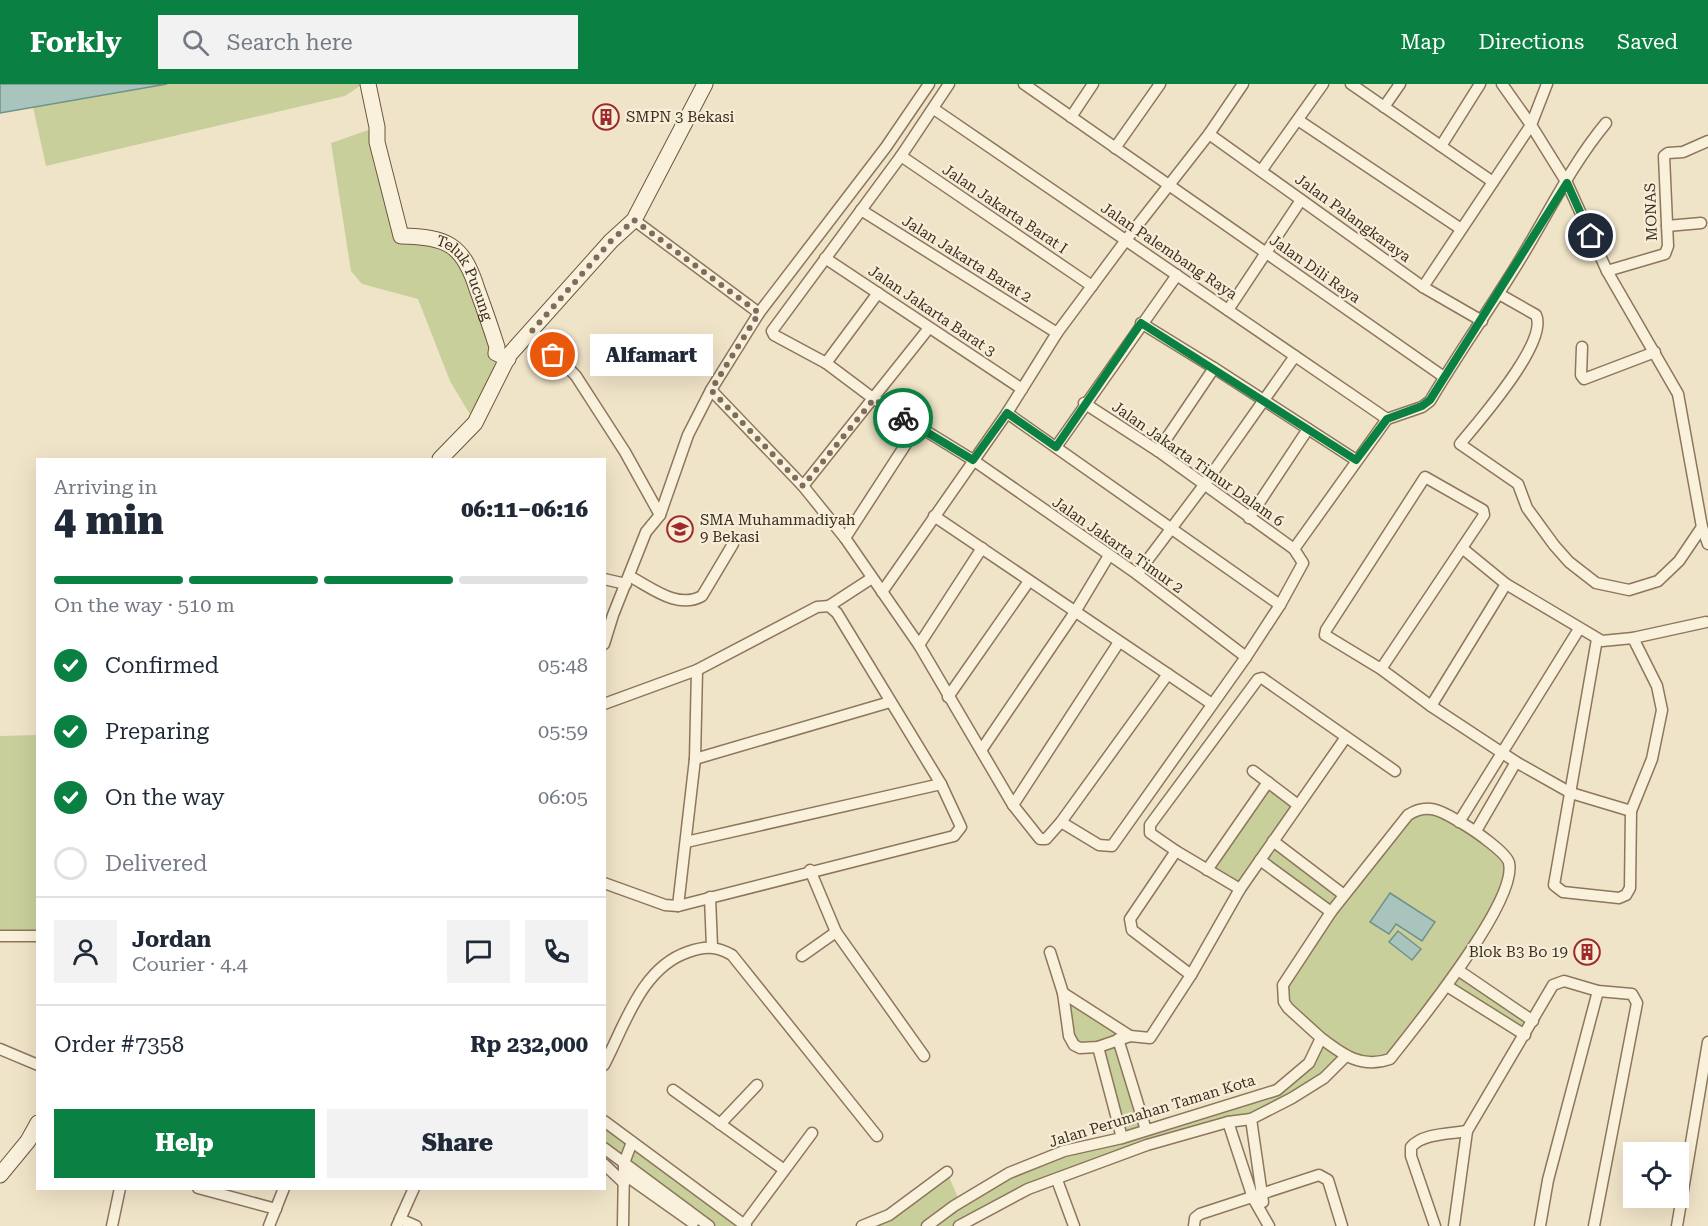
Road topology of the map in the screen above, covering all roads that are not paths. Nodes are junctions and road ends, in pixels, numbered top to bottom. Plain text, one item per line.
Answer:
1 (368, 84) edge
2 (705, 84) edge
3 (929, 84) edge
4 (949, 84) edge
5 (1024, 84) edge
6 (1094, 84) edge
7 (1160, 84) edge
8 (1243, 84) edge
9 (1323, 84) edge
10 (1351, 84) edge
11 (1400, 84) edge
12 (1480, 84) edge
13 (1502, 84) edge
14 (1547, 84) edge
15 (1036, 87) edge
16 (1384, 107) junction
17 (934, 109) junction
18 (1071, 117) junction
19 (1298, 120) junction
20 (1606, 123) dead end
21 (1531, 125) junction
22 (1209, 134) junction
23 (1708, 141) edge
24 (1441, 146) junction
25 (1115, 148) junction
26 (901, 156) junction
27 (1261, 171) junction
28 (1493, 182) junction
29 (1567, 183) junction
30 (1169, 186) junction
31 (1301, 200) junction
32 (861, 210) junction
33 (634, 220) junction
34 (1701, 223) dead end
35 (1667, 226) junction
36 (1461, 229) junction
37 (1126, 240) junction
38 (1265, 252) junction
39 (825, 258) junction
40 (1607, 271) junction
41 (1177, 275) junction
42 (1092, 286) junction
43 (1423, 287) junction
44 (878, 292) junction
45 (1499, 294) junction
46 (1228, 310) junction
47 (759, 313) junction
48 (1482, 321) junction
49 (1141, 323) junction
50 (929, 328) junction
51 (532, 331) junction
52 (1058, 333) junction
53 (1582, 347) dead end
54 (1655, 351) junction
55 (1295, 356) junction
56 (508, 359) junction
57 (826, 363) junction
58 (1214, 368) junction
59 (1444, 377) junction
60 (1022, 389) junction
61 (711, 390) junction
62 (874, 399) junction
63 (1262, 400) junction
64 (1084, 403) junction
65 (1007, 413) junction
66 (1387, 419) junction
67 (917, 427) junction
68 (1308, 429) junction
69 (1056, 447) junction
70 (1158, 451) junction
71 (441, 458) edge
72 (973, 460) junction
73 (1356, 460) junction
74 (1204, 485) junction
75 (803, 486) junction
76 (660, 515) junction
77 (934, 516) junction
78 (1249, 518) junction
79 (1171, 531) junction
80 (1706, 535) edge
81 (845, 538) junction
82 (733, 544) dead end
83 (982, 548) junction
84 (1462, 548) junction
85 (1294, 549) junction
86 (1108, 557) junction
87 (1137, 574) junction
88 (872, 578) junction
89 (606, 579) edge
90 (628, 580) junction
91 (1029, 581) junction
92 (1506, 584) junction
93 (882, 592) junction
94 (1280, 605) junction
95 (829, 606) junction
96 (1075, 612) junction
97 (1706, 622) dead end
98 (1579, 629) junction
99 (1633, 638) junction
100 (606, 639) edge
101 (1597, 639) junction
102 (1119, 642) junction
103 (919, 645) junction
104 (1246, 657) junction
105 (1381, 669) junction
106 (697, 670) junction
107 (1168, 674) junction
108 (948, 697) junction
109 (890, 702) junction
110 (606, 703) edge
111 (1212, 704) junction
112 (1431, 706) junction
113 (1346, 738) junction
114 (982, 749) junction
115 (1502, 752) junction
116 (695, 759) junction
117 (1516, 762) junction
118 (1253, 771) dead end
119 (1395, 771) dead end
120 (1268, 782) junction
121 (940, 784) junction
122 (1571, 793) junction
123 (1013, 805) junction
124 (1298, 805) junction
125 (1631, 811) junction
126 (1061, 822) junction
127 (1459, 822) junction
128 (1476, 831) junction
129 (1273, 841) junction
130 (686, 842) junction
131 (1176, 851) junction
132 (1260, 860) junction
133 (810, 870) junction
134 (1207, 870) junction
135 (606, 884) edge
136 (1240, 889) junction
137 (1344, 895) junction
138 (710, 897) junction
139 (678, 906) junction
140 (1331, 912) junction
141 (836, 932) junction
142 (0, 936) edge
143 (36, 936) edge
144 (712, 947) junction
145 (1050, 952) dead end
146 (802, 956) dead end
147 (1458, 970) junction
148 (1191, 975) junction
149 (1447, 986) junction
150 (1598, 991) junction
151 (1064, 993) junction
152 (1533, 1021) junction
153 (1525, 1035) junction
154 (1130, 1036) junction
155 (1321, 1038) junction
156 (1118, 1039) junction
157 (1708, 1042) edge
158 (1098, 1047) junction
159 (0, 1049) edge
160 (924, 1056) dead end
161 (1345, 1057) junction
162 (606, 1061) edge
163 (36, 1064) edge
164 (757, 1085) dead end
165 (1705, 1087) edge
166 (673, 1090) dead end
167 (1251, 1119) junction
168 (606, 1122) edge
169 (1228, 1122) junction
170 (720, 1124) junction
171 (1146, 1130) junction
172 (1467, 1131) junction
173 (812, 1133) dead end
174 (877, 1136) dead end
175 (1122, 1138) junction
176 (33, 1142) edge
177 (632, 1142) junction
178 (606, 1150) edge
179 (624, 1163) junction
180 (606, 1166) edge
181 (783, 1169) junction
182 (947, 1172) dead end
183 (0, 1175) edge
184 (624, 1179) junction
185 (1057, 1180) junction
186 (120, 1190) edge
187 (205, 1190) edge
188 (283, 1190) edge
189 (413, 1190) edge
190 (1258, 1196) junction
191 (276, 1209) junction
192 (398, 1222) edge
193 (112, 1226) edge
194 (269, 1226) edge
195 (416, 1226) edge
196 (623, 1226) edge
197 (698, 1226) edge
198 (709, 1226) edge
199 (744, 1226) edge
200 (862, 1226) edge
201 (927, 1226) edge
202 (958, 1226) edge
203 (1074, 1226) edge
204 (1194, 1226) edge
205 (1269, 1226) edge
206 (1342, 1226) edge
207 (1435, 1226) edge
208 (1454, 1226) edge
209 (1540, 1226) edge
210 (1594, 1226) edge
211 (1677, 1226) edge

1 - 56 street, Teluk Pucung
2 - 33 street
3 - 47 street
4 - 17 street
5 - 15 street, Jalan Dili Raya
6 - 18 street
7 - 25 street
8 - 22 street
9 - 19 street
10 - 16 street
11 - 16 street
12 - 24 street
13 - 21 street
14 - 21 street
15 - 18 street, Jalan Dili Raya
16 - 24 street
17 - 26 street
17 - 37 street, Jalan Palembang Raya
18 - 25 street, Jalan Dili Raya
19 - 27 street
19 - 36 street
20 - 29 street
21 - 28 street
21 - 29 street
22 - 27 street, Jalan Palangkaraya
22 - 30 street
23 - 35 street, MONAS
24 - 28 street
25 - 30 street, Jalan Dili Raya
26 - 32 street
26 - 42 street, Jalan Jakarta Barat I
27 - 31 street, Jalan Palangkaraya
28 - 36 street
29 - 40 street
29 - 45 street
30 - 37 street
30 - 38 street, Jalan Dili Raya
31 - 38 street
31 - 43 street, Jalan Palangkaraya
32 - 39 street
32 - 52 street, Jalan Jakarta Barat 2
33 - 47 street
33 - 51 street
34 - 35 street
35 - 40 street, MONAS
36 - 43 street
37 - 41 street, Jalan Palembang Raya
37 - 42 street
38 - 46 street
38 - 59 street, Jalan Dili Raya
39 - 44 street, Jalan Jakarta Barat 3
39 - 57 street, Jalan Jakarta Timur 2
40 - 54 street
41 - 46 street, Jalan Palembang Raya
41 - 49 street
42 - 52 street
43 - 48 street, Jalan Palangkaraya
44 - 50 street, Jalan Jakarta Barat 3
44 - 57 street
45 - 48 street
45 - 80 street
46 - 55 street, Jalan Palembang Raya
47 - 61 street
48 - 59 street
49 - 58 street
49 - 64 street
50 - 60 street, Jalan Jakarta Barat 3
50 - 62 street
51 - 56 street
51 - 76 street
52 - 60 street
53 - 54 street
54 - 80 street
55 - 63 street
55 - 66 street, Jalan Palembang Raya
56 - 71 street
57 - 62 street, Jalan Jakarta Timur 2
58 - 63 street
58 - 70 street
59 - 66 street
60 - 65 street
61 - 75 street
61 - 76 street
62 - 67 street, Jalan Jakarta Timur 2
62 - 75 street
63 - 68 street
63 - 74 street
64 - 69 street
64 - 70 street, Jalan Jakarta Timur Dalam 6
65 - 69 street
65 - 72 street
66 - 73 street
67 - 72 street, Jalan Jakarta Timur 2
67 - 81 street
68 - 73 street
68 - 78 street
69 - 79 street
70 - 74 street, Jalan Jakarta Timur Dalam 6
72 - 77 street
72 - 86 street, Jalan Jakarta Timur 2
73 - 85 street
74 - 78 street, Jalan Jakarta Timur Dalam 6
74 - 79 street
75 - 81 street
76 - 90 street
77 - 83 street
77 - 93 street
78 - 85 street, Jalan Jakarta Timur Dalam 6
79 - 87 street
79 - 94 street
81 - 88 street
82 - 90 street
83 - 91 street
83 - 103 street
84 - 92 street
84 - 105 street
84 - 105 street
85 - 94 street
86 - 87 street, Jalan Jakarta Timur 2
86 - 96 street
87 - 104 street, Jalan Jakarta Timur 2
88 - 93 street
88 - 95 street
89 - 90 street
90 - 100 street
91 - 96 street
91 - 108 street
92 - 98 street
92 - 112 street
93 - 103 street
94 - 104 street
95 - 106 street
95 - 109 street
96 - 102 street
96 - 114 street
97 - 99 street
98 - 101 street
98 - 115 street
99 - 101 street
99 - 125 street
101 - 122 street
102 - 107 street
102 - 123 street
103 - 108 street
104 - 111 street
105 - 112 street
106 - 110 street
106 - 116 street
107 - 111 street
107 - 126 street
108 - 114 street
109 - 116 street
109 - 121 street
111 - 126 street
112 - 115 street
113 - 119 street
113 - 124 street
113 - 131 street
114 - 123 street
115 - 117 street
115 - 127 street
116 - 130 street
117 - 122 street
117 - 128 street
118 - 120 street
120 - 124 street
120 - 134 street
121 - 130 street
121 - 133 street
122 - 125 street
122 - 125 street
123 - 126 street
124 - 129 street
127 - 128 street
127 - 137 street
128 - 147 street
129 - 132 street
129 - 137 street
130 - 139 street
131 - 134 street
131 - 148 street
132 - 136 street
132 - 140 street
133 - 138 street
133 - 141 street
134 - 136 street
135 - 139 street
136 - 148 street
137 - 140 street
138 - 139 street
138 - 144 street
140 - 155 street
141 - 146 street
141 - 160 street
142 - 143 street
144 - 162 street
144 - 174 street
145 - 151 street
147 - 149 street
147 - 152 street
148 - 154 street
149 - 153 street
149 - 161 street
150 - 152 street
150 - 209 street
150 - 210 street
151 - 154 street
151 - 158 street
152 - 153 street
153 - 172 street
154 - 156 street
155 - 161 street
155 - 171 street, Jalan Perumahan Taman Kota
156 - 158 street
156 - 171 street
157 - 165 street
158 - 175 street
159 - 163 street
161 - 167 street
164 - 170 street
165 - 211 street
166 - 170 street
167 - 169 street
167 - 190 street
168 - 177 street
169 - 185 street
169 - 190 street
170 - 181 street
171 - 175 street, Jalan Perumahan Taman Kota
172 - 207 street
172 - 208 street
173 - 181 street
175 - 201 street, Jalan Perumahan Taman Kota
176 - 183 street
177 - 179 street
177 - 199 street
178 - 179 street
179 - 184 street
179 - 198 street
180 - 184 street
181 - 199 street
182 - 200 street
184 - 196 street
184 - 197 street
185 - 202 street
185 - 203 street
186 - 193 street
187 - 191 street
188 - 191 street
189 - 192 street
190 - 204 street
190 - 205 street
190 - 206 street
191 - 194 street
192 - 195 street

